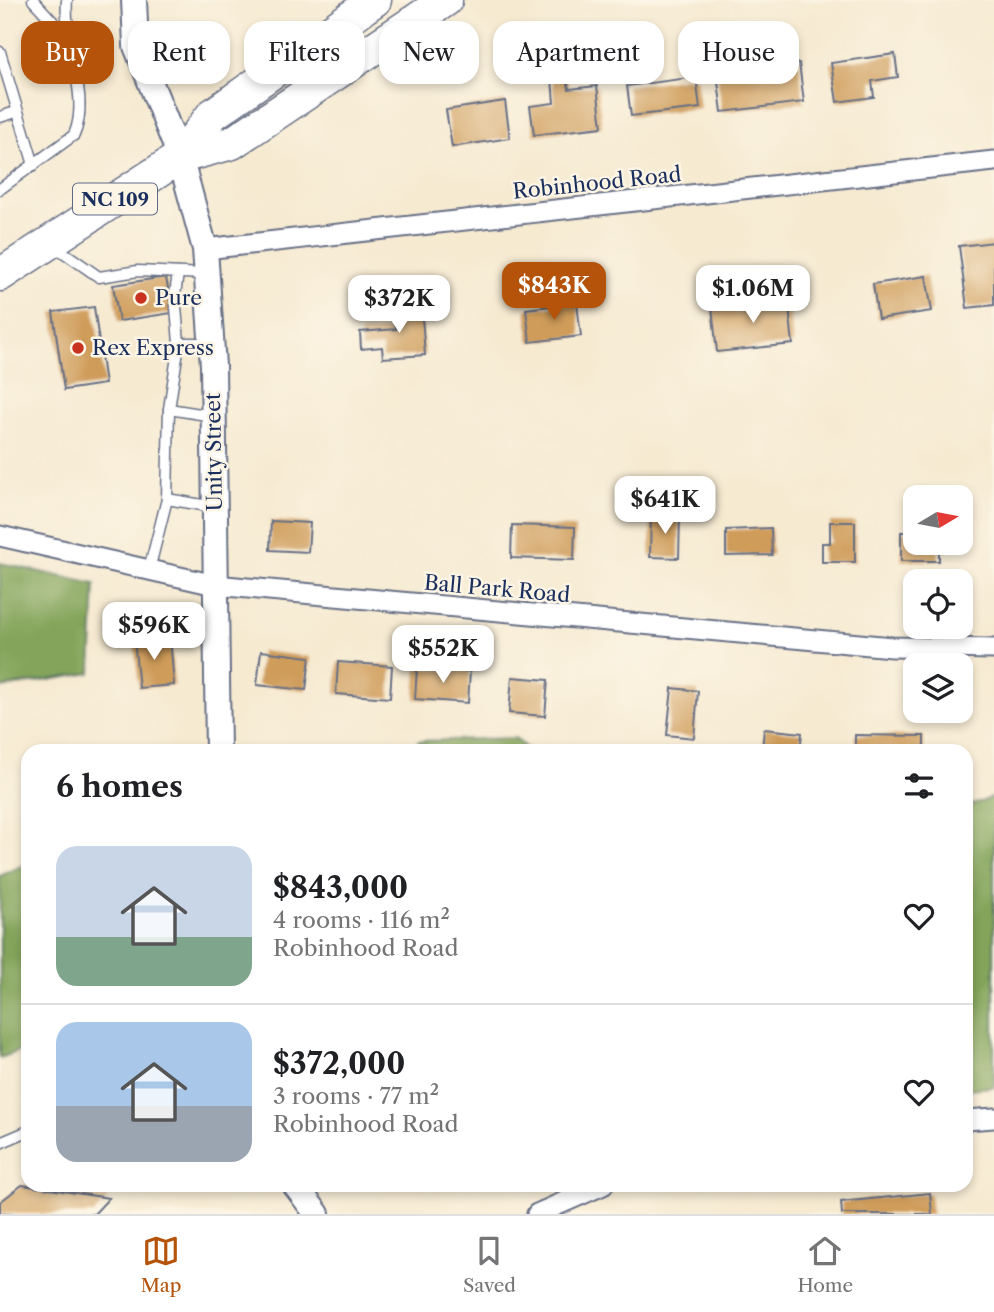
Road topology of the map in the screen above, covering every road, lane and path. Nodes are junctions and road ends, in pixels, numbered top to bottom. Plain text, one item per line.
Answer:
1 (33, 0) edge
2 (67, 0) edge
3 (134, 0) edge
4 (375, 0) edge
5 (446, 0) edge
6 (52, 21) edge
7 (67, 21) edge
8 (0, 52) edge
9 (76, 84) edge
10 (16, 113) junction
11 (0, 117) edge
12 (180, 157) junction
13 (994, 161) edge
14 (34, 164) junction
15 (0, 189) edge
16 (49, 242) junction
17 (205, 250) junction
18 (178, 273) junction
19 (207, 274) junction
20 (0, 275) edge
21 (179, 343) junction
22 (211, 344) junction
23 (169, 409) junction
24 (213, 416) junction
25 (167, 499) junction
26 (214, 507) junction
27 (0, 536) edge
28 (149, 570) junction
29 (215, 585) junction
30 (994, 649) edge
31 (218, 744) edge
32 (994, 1118) edge
33 (973, 1120) edge
34 (21, 1134) edge
35 (0, 1143) edge
36 (300, 1192) edge
37 (587, 1192) edge
38 (317, 1214) edge
39 (537, 1214) edge

1 - 6 lane
2 - 7 lane
3 - 12 street, Unity Street
4 - 12 main road, NC 109
5 - 12 main road, NC 109
8 - 10 lane
9 - 14 lane
10 - 11 lane
10 - 14 lane
12 - 16 main road, NC 109
12 - 17 street, Unity Street
13 - 17 street, Robinhood Road
14 - 15 lane
16 - 18 lane
16 - 20 main road, NC 109
17 - 19 street, Unity Street
18 - 19 lane
18 - 21 lane
19 - 22 street, Unity Street
21 - 22 lane
21 - 23 lane
22 - 24 street, Unity Street
23 - 24 lane
23 - 25 lane
24 - 26 street, Unity Street
25 - 26 lane
25 - 28 lane
26 - 29 street, Unity Street
27 - 28 street, Ball Park Road
28 - 29 street, Ball Park Road
29 - 30 street, Ball Park Road
29 - 31 street, Unity Street
32 - 33 street
34 - 35 lane
36 - 38 street
37 - 39 street

